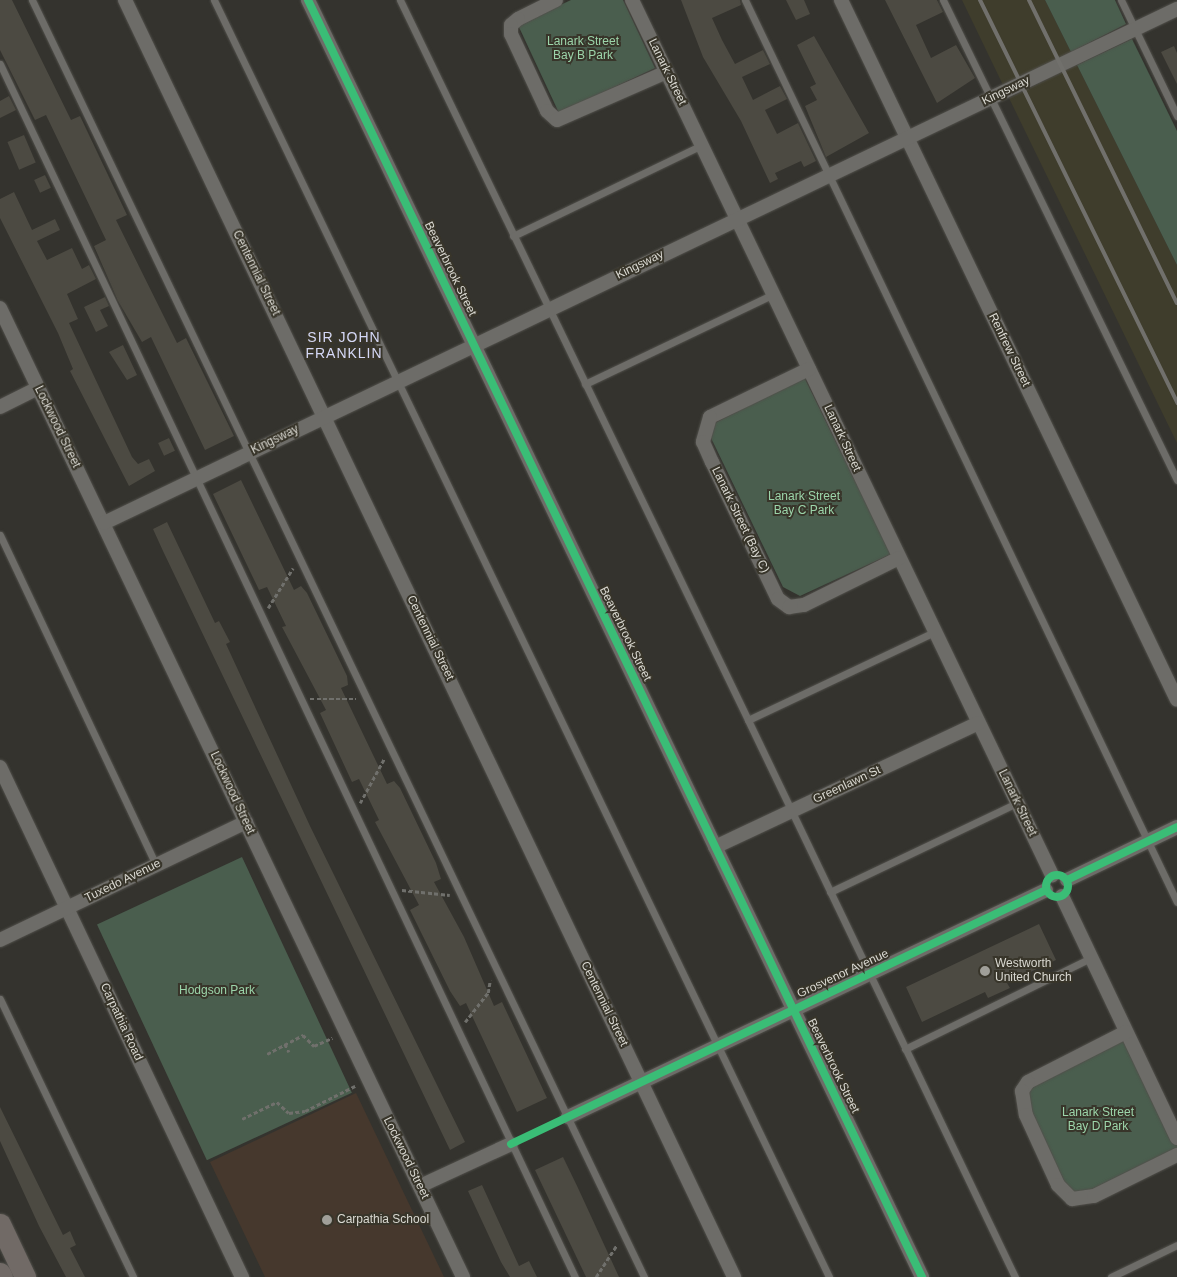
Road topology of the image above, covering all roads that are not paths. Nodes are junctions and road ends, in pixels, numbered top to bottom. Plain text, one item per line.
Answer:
1 (32, 0) edge
2 (125, 0) edge
3 (214, 0) edge
4 (308, 0) edge
5 (400, 0) edge
6 (556, 0) edge
7 (632, 0) edge
8 (745, 0) edge
9 (841, 0) edge
10 (943, 0) edge
11 (1121, 0) edge
12 (1177, 9) edge
13 (1136, 30) junction
14 (0, 64) edge
15 (667, 72) junction
16 (991, 98) junction
17 (1177, 116) edge
18 (907, 139) junction
19 (702, 145) junction
20 (828, 176) junction
21 (738, 218) junction
22 (513, 236) junction
23 (774, 294) junction
24 (0, 308) edge
25 (548, 309) junction
26 (474, 345) junction
27 (809, 369) junction
28 (398, 382) junction
29 (584, 384) junction
30 (38, 388) junction
31 (0, 407) edge
32 (324, 416) junction
33 (248, 453) junction
34 (197, 478) junction
35 (1177, 480) edge
36 (104, 523) junction
37 (0, 535) edge
38 (899, 558) junction
39 (934, 632) junction
40 (1177, 700) edge
41 (748, 720) junction
42 (978, 723) junction
43 (0, 767) edge
44 (1017, 803) junction
45 (791, 811) junction
46 (246, 822) junction
47 (1177, 827) edge
48 (1148, 841) junction
49 (715, 846) junction
50 (156, 865) junction
51 (1052, 876) junction
52 (1067, 880) junction
53 (1046, 890) junction
54 (830, 892) junction
55 (1062, 896) junction
56 (1177, 901) edge
57 (66, 908) junction
58 (0, 940) edge
59 (1091, 958) junction
60 (869, 974) junction
61 (0, 999) edge
62 (794, 1010) junction
63 (1126, 1032) junction
64 (718, 1046) junction
65 (905, 1049) junction
66 (642, 1082) junction
67 (568, 1117) junction
68 (1177, 1138) edge
69 (511, 1144) junction
70 (1177, 1155) edge
71 (420, 1186) junction
72 (0, 1224) edge
73 (1177, 1245) edge
74 (0, 1273) edge
75 (2, 1277) edge
76 (25, 1277) edge
77 (133, 1277) edge
78 (242, 1277) edge
79 (463, 1277) edge
80 (575, 1277) edge
81 (644, 1277) edge
82 (734, 1277) edge
83 (829, 1277) edge
84 (922, 1277) edge
85 (1015, 1277) edge
86 (1111, 1277) edge

1 - 33 lane
2 - 32 street, Centennial Street
3 - 28 lane
4 - 26 street, Beaverbrook Street
5 - 22 lane
6 - 15 street
7 - 15 street, Lanark Street
8 - 20 lane
9 - 18 street, Renfrew Street
10 - 16 lane
11 - 13 lane
12 - 13 street, Kingsway
13 - 16 street, Kingsway
13 - 17 lane
14 - 34 lane
15 - 19 street, Lanark Street
16 - 18 street, Kingsway
16 - 35 lane
18 - 20 street, Kingsway
18 - 40 street, Renfrew Street
19 - 21 street, Lanark Street
19 - 22 lane
20 - 21 street, Kingsway
20 - 48 lane
21 - 23 street, Lanark Street
21 - 25 street, Kingsway
22 - 25 lane
23 - 27 street, Lanark Street
23 - 29 lane
24 - 30 street, Lockwood Street
25 - 26 street, Kingsway
25 - 29 lane
26 - 28 street, Kingsway
26 - 49 street, Beaverbrook Street
27 - 38 street, Lanark Street
27 - 38 street, Lanark Street (Bay C)
28 - 32 street, Kingsway
28 - 64 lane
29 - 41 lane
30 - 31 street
30 - 36 street, Lockwood Street
32 - 33 street, Kingsway
32 - 66 street, Centennial Street
33 - 34 street, Kingsway
33 - 67 lane
34 - 36 street, Kingsway
34 - 69 lane
36 - 46 street, Lockwood Street
37 - 50 lane
38 - 39 street, Lanark Street
39 - 41 lane
39 - 42 street, Lanark Street
41 - 45 lane
42 - 44 street, Lanark Street
42 - 45 street, Greenlawn St
43 - 57 street, Carpathia Road
44 - 51 street, Lanark Street
44 - 54 lane
45 - 49 street, Greenlawn St
45 - 54 lane
46 - 50 street, Tuxedo Avenue
46 - 71 street, Lockwood Street
47 - 48 street
48 - 52 street
48 - 56 lane
49 - 62 street, Beaverbrook Street
50 - 57 street, Tuxedo Avenue
51 - 52 street
51 - 53 street
52 - 55 street
53 - 55 street
53 - 60 street, Grosvenor Avenue
54 - 60 lane
55 - 59 street
57 - 58 street, Tuxedo Avenue
57 - 78 street, Carpathia Road
59 - 63 street
59 - 65 lane
60 - 62 street, Grosvenor Avenue
60 - 65 lane
61 - 77 lane
62 - 64 street, Grosvenor Avenue
62 - 84 street, Beaverbrook Street
63 - 68 street
63 - 70 street
64 - 66 street, Grosvenor Avenue
64 - 83 lane
65 - 85 lane
66 - 67 street, Grosvenor Avenue
66 - 82 street, Centennial Street
67 - 81 lane
69 - 71 street
69 - 80 lane
71 - 79 street, Lockwood Street
72 - 76 main road
73 - 86 lane
74 - 75 main road

